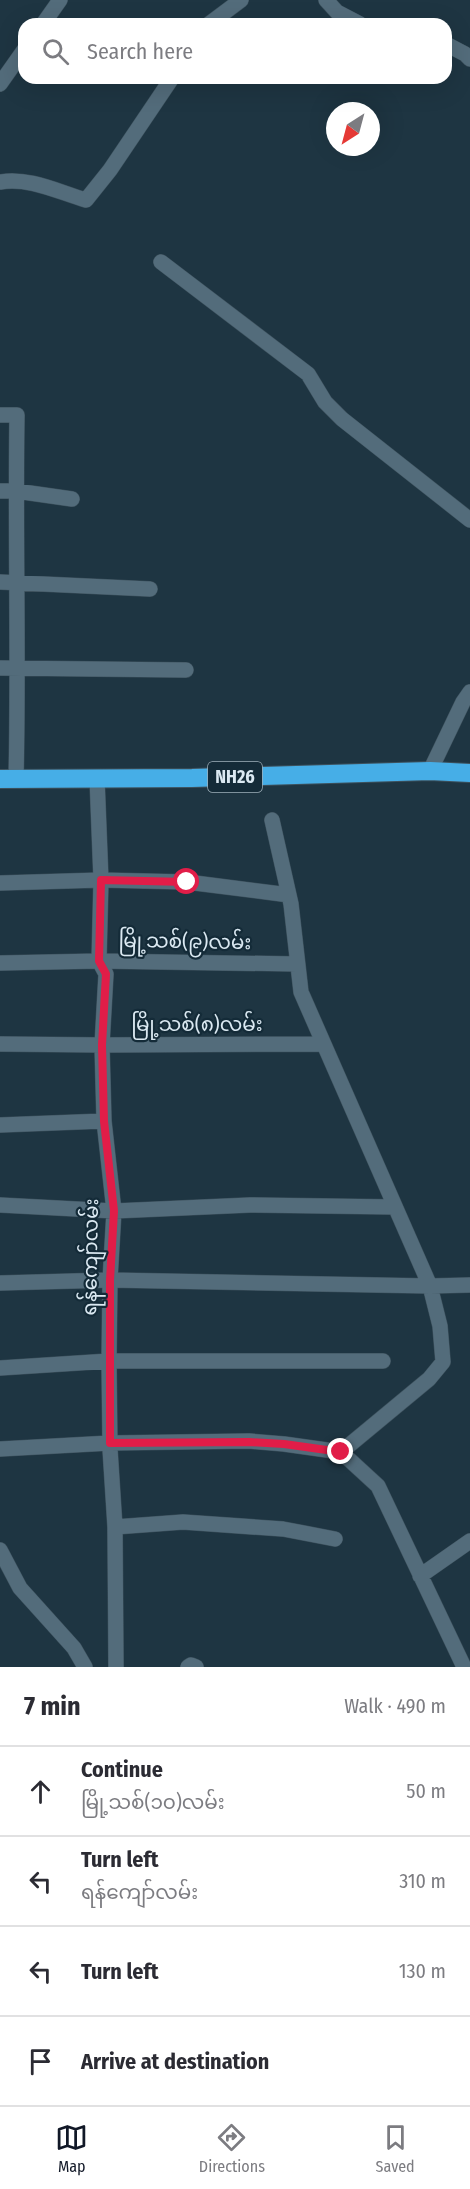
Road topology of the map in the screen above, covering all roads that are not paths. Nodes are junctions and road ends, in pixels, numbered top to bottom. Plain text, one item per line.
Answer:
1 (60, 0) edge
2 (241, 0) edge
3 (326, 0) edge
4 (46, 18) edge
5 (217, 18) edge
6 (348, 18) edge
7 (452, 47) edge
8 (18, 58) edge
9 (470, 59) edge
10 (0, 84) edge
11 (168, 84) edge
12 (0, 182) edge
13 (161, 261) dead end
14 (0, 415) edge
15 (8, 491) edge
16 (72, 499) dead end
17 (470, 520) edge
18 (16, 581) junction
19 (0, 582) edge
20 (150, 589) dead end
21 (18, 667) junction
22 (0, 668) edge
23 (186, 670) dead end
24 (470, 692) edge
25 (430, 771) junction
26 (470, 773) edge
27 (97, 778) junction
28 (8, 779) edge
29 (272, 820) dead end
30 (101, 880) junction
31 (0, 883) edge
32 (289, 895) junction
33 (99, 961) junction
34 (0, 963) edge
35 (297, 964) junction
36 (0, 1044) edge
37 (323, 1044) junction
38 (102, 1045) junction
39 (104, 1121) junction
40 (0, 1125) edge
41 (0, 1205) edge
42 (395, 1207) junction
43 (114, 1211) junction
44 (110, 1280) junction
45 (0, 1283) edge
46 (470, 1285) edge
47 (430, 1286) junction
48 (110, 1361) junction
49 (383, 1361) dead end
50 (0, 1368) edge
51 (110, 1443) junction
52 (0, 1449) edge
53 (341, 1452) junction
54 (115, 1527) junction
55 (335, 1539) dead end
56 (470, 1541) edge
57 (0, 1550) edge
58 (420, 1576) junction
59 (85, 1667) edge
60 (116, 1667) edge
61 (188, 1667) edge
62 (196, 1667) edge
63 (464, 1667) edge

1 - 4 street
2 - 5 street
3 - 6 street
7 - 9 street
8 - 10 street
11 - 12 street
13 - 17 street
14 - 15 street
15 - 16 street
15 - 18 street
18 - 19 street
18 - 20 street
18 - 21 street
21 - 22 street
21 - 23 street
21 - 28 street
24 - 25 street
25 - 26 highway, NH26
25 - 27 highway, NH26
27 - 28 highway, NH26
27 - 30 street, ရန်ကျော်လမ်း
29 - 32 street
30 - 31 street
30 - 32 street
30 - 33 street, ရန်ကျော်လမ်း
32 - 35 street
33 - 34 street, မြို့သစ်(၉)လမ်း
33 - 35 street, မြို့သစ်(၉)လမ်း
33 - 38 street, ရန်ကျော်လမ်း
35 - 37 street
36 - 38 street, မြို့သစ်(၈)လမ်း
37 - 38 street, မြို့သစ်(၈)လမ်း
37 - 42 street
38 - 39 street, ရန်ကျော်လမ်း
39 - 40 street
39 - 43 street, ရန်ကျော်လမ်း
41 - 43 street
42 - 43 street
42 - 47 street
43 - 44 street, ရန်ကျော်လမ်း
44 - 45 street
44 - 47 street
44 - 48 street, ရန်ကျော်လမ်း
46 - 47 street
47 - 53 street
48 - 49 street
48 - 50 street
48 - 51 street, ရန်ကျော်လမ်း
51 - 52 street
51 - 53 street
51 - 54 street, ရန်ကျော်လမ်း
53 - 58 street
54 - 55 street
54 - 60 street, ရန်ကျော်လမ်း
56 - 58 street
57 - 59 street
58 - 63 street
61 - 62 street

